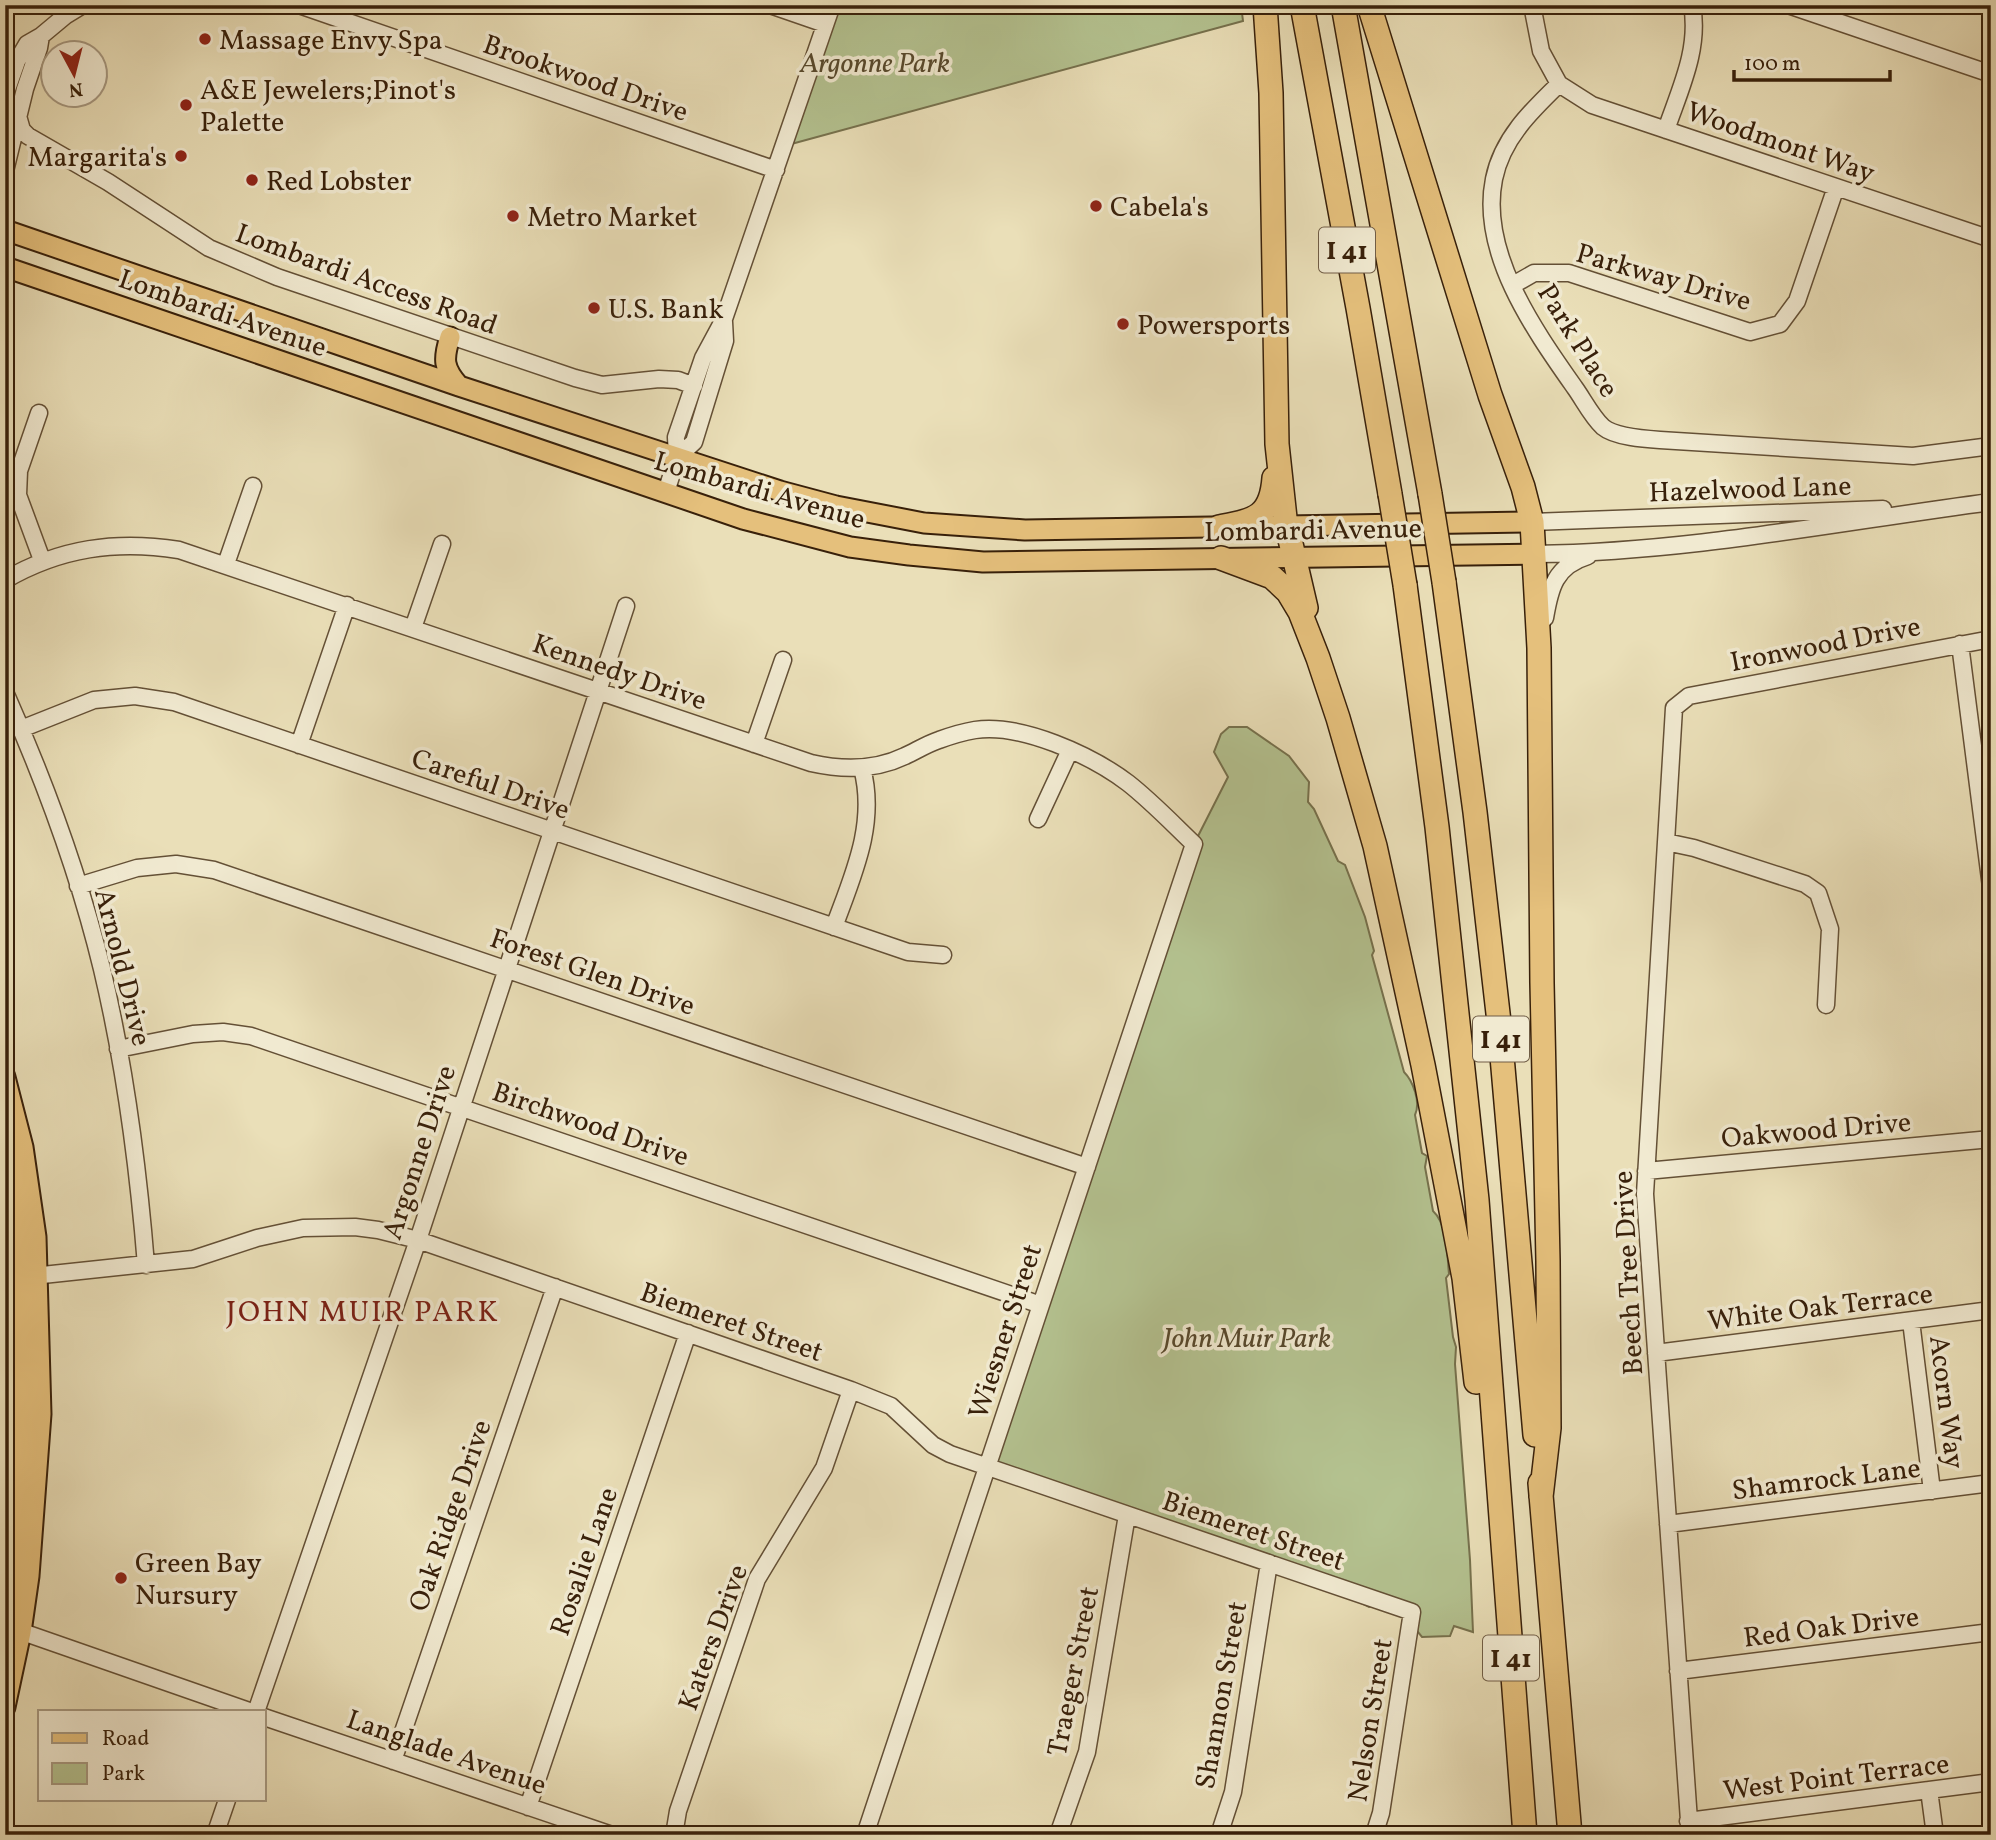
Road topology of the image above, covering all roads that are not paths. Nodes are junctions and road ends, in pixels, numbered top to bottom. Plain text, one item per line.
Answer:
1 (83, 5) edge
2 (299, 5) edge
3 (770, 5) edge
4 (832, 5) edge
5 (1265, 5) edge
6 (1302, 5) edge
7 (1343, 5) edge
8 (1369, 5) edge
9 (1532, 5) edge
10 (1692, 5) edge
11 (1788, 5) edge
12 (825, 24) junction
13 (41, 36) junction
14 (1991, 74) edge
15 (1559, 84) junction
16 (5, 95) edge
17 (18, 116) junction
18 (1666, 130) junction
19 (46, 147) junction
20 (8, 164) edge
21 (776, 170) junction
22 (1836, 187) junction
23 (5, 230) edge
24 (1991, 239) edge
25 (5, 267) edge
26 (1513, 285) junction
27 (724, 319) junction
28 (450, 337) junction
29 (444, 356) junction
30 (414, 370) junction
31 (459, 386) junction
32 (694, 386) junction
33 (39, 413) dead end
34 (1277, 444) junction
35 (1991, 446) edge
36 (677, 458) junction
37 (253, 486) dead end
38 (666, 492) junction
39 (1991, 502) edge
40 (1970, 505) junction
41 (1532, 522) junction
42 (1286, 526) junction
43 (1219, 527) junction
44 (442, 544) dead end
45 (1604, 551) junction
46 (1535, 554) junction
47 (1293, 556) junction
48 (1221, 558) junction
49 (42, 560) junction
50 (226, 564) junction
51 (5, 580) edge
52 (347, 605) junction
53 (626, 606) dead end
54 (414, 628) junction
55 (1991, 639) edge
56 (1960, 644) junction
57 (1539, 648) junction
58 (1318, 658) junction
59 (783, 660) dead end
60 (598, 691) junction
61 (5, 692) edge
62 (1674, 708) joint
63 (22, 729) junction
64 (754, 744) junction
65 (299, 745) junction
66 (1070, 750) junction
67 (862, 768) junction
68 (1038, 819) dead end
69 (552, 831) junction
70 (1666, 842) junction
71 (1194, 844) joint
72 (78, 886) junction
73 (1991, 887) edge
74 (834, 928) junction
75 (943, 955) dead end
76 (506, 969) junction
77 (1826, 1005) dead end
78 (118, 1048) junction
79 (5, 1077) edge
80 (460, 1106) junction
81 (1991, 1139) edge
82 (1087, 1167) junction
83 (1646, 1171) junction
84 (418, 1240) junction
85 (146, 1265) junction
86 (21, 1277) edge
87 (555, 1287) junction
88 (1041, 1305) junction
89 (1991, 1310) edge
90 (1911, 1321) junction
91 (688, 1333) junction
92 (1656, 1353) junction
93 (852, 1390) junction
94 (987, 1467) junction
95 (1497, 1481) junction
96 (1991, 1483) edge
97 (1932, 1491) junction
98 (1541, 1497) junction
99 (1127, 1515) junction
100 (1668, 1524) junction
101 (1269, 1563) junction
102 (1412, 1612) joint
103 (9, 1628) edge
104 (1991, 1632) edge
105 (1678, 1671) junction
106 (5, 1707) edge
107 (248, 1710) edge
108 (255, 1710) edge
109 (266, 1718) edge
110 (393, 1761) junction
111 (1991, 1782) edge
112 (1929, 1790) junction
113 (227, 1801) edge
114 (528, 1807) junction
115 (1689, 1828) edge
116 (215, 1835) edge
117 (612, 1835) edge
118 (674, 1835) edge
119 (865, 1835) edge
120 (1058, 1835) edge
121 (1219, 1835) edge
122 (1374, 1835) edge
123 (1525, 1835) edge
124 (1570, 1835) edge
125 (1935, 1835) edge

1 - 13 street
2 - 21 street, Brookwood Drive
3 - 12 street
4 - 12 street
5 - 34 highway
6 - 95 highway, I 41, bridge
7 - 98 highway, I 41, bridge
8 - 41 highway
9 - 15 street
10 - 18 street
11 - 14 street
12 - 21 street
13 - 16 street
13 - 17 street
15 - 18 street, Woodmont Way
15 - 26 street, Park Place
17 - 19 street, Lombardi Access Road
17 - 20 street
18 - 22 street, Woodmont Way
19 - 20 street
19 - 28 street, Lombardi Access Road
21 - 27 street
22 - 24 street, Woodmont Way
22 - 26 street, Parkway Drive
23 - 30 main road, Lombardi Avenue
25 - 38 main road, Lombardi Avenue
26 - 35 street, Park Place
27 - 32 street
27 - 36 street
28 - 29 main road
28 - 32 street, Lombardi Access Road
29 - 30 main road
29 - 31 main road
30 - 31 main road, Lombardi Avenue
31 - 36 main road, Lombardi Avenue
32 - 36 street
33 - 49 street
34 - 42 highway
34 - 43 highway
36 - 38 street
36 - 43 main road, Lombardi Avenue
37 - 50 street
38 - 48 main road, Lombardi Avenue
39 - 40 street, Hazelwood Lane
40 - 41 street, Hazelwood Lane
40 - 45 street, Hazelwood Lane
41 - 42 main road, Lombardi Avenue
41 - 46 highway
42 - 43 main road, Lombardi Avenue
42 - 47 highway
44 - 54 street
45 - 46 street, Hazelwood Lane
45 - 57 street
46 - 47 main road, Lombardi Avenue
46 - 57 highway
47 - 48 main road, Lombardi Avenue
47 - 58 highway
48 - 58 highway
49 - 50 street, Kennedy Drive
49 - 51 street, Kennedy Drive
50 - 52 street, Kennedy Drive
52 - 54 street, Kennedy Drive
52 - 65 street
53 - 60 street, Argonne Drive
54 - 60 street, Kennedy Drive
55 - 56 street, Ironwood Drive
56 - 62 street, Ironwood Drive
56 - 73 street
57 - 98 highway
58 - 95 highway
59 - 64 street
60 - 64 street, Kennedy Drive
60 - 69 street, Argonne Drive
61 - 63 street, Arnold Drive
62 - 70 street, Beech Tree Drive
63 - 65 street, Careful Drive
63 - 72 street, Arnold Drive
64 - 67 street, Kennedy Drive
65 - 69 street, Careful Drive
66 - 67 street, Kennedy Drive
66 - 68 street
66 - 71 street, Kennedy Drive
67 - 74 street
69 - 74 street, Careful Drive
69 - 76 street, Argonne Drive
70 - 77 street
70 - 83 street, Beech Tree Drive
71 - 82 street, Wiesner Street
72 - 76 street, Forest Glen Drive
72 - 78 street, Arnold Drive
74 - 75 street, Careful Drive
76 - 80 street, Argonne Drive
76 - 82 street, Forest Glen Drive
78 - 80 street, Birchwood Drive
78 - 85 street, Arnold Drive
79 - 86 main road
80 - 84 street, Argonne Drive
80 - 88 street, Birchwood Drive
81 - 83 street, Oakwood Drive
82 - 88 street, Wiesner Street
83 - 92 street, Beech Tree Drive
84 - 85 street, Biemeret Street
84 - 87 street, Biemeret Street
84 - 108 street, Argonne Drive
85 - 86 street, Biemeret Street
86 - 103 main road
87 - 91 street, Biemeret Street
87 - 110 street, Oak Ridge Drive
88 - 94 street, Wiesner Street
89 - 90 street, White Oak Terrace
90 - 92 street, White Oak Terrace
90 - 97 street, Acorn Way
91 - 93 street, Biemeret Street
91 - 114 street, Rosalie Lane
92 - 100 street, Beech Tree Drive
93 - 94 street, Biemeret Street
93 - 118 street, Katers Drive
94 - 99 street, Biemeret Street
94 - 119 street, Wiesner Street
95 - 123 highway, I 41
96 - 97 street, Shamrock Lane
97 - 100 street, Shamrock Lane
98 - 124 highway, I 41
99 - 101 street, Biemeret Street
99 - 120 street, Traeger Street
100 - 105 street, Beech Tree Drive
101 - 102 street, Biemeret Street
101 - 121 street, Shannon Street
102 - 122 street, Nelson Street
103 - 106 main road
103 - 107 street
104 - 105 street, Red Oak Drive
105 - 115 street, Beech Tree Drive
109 - 110 street, Langlade Avenue
110 - 114 street, Langlade Avenue
111 - 112 street, West Point Terrace
112 - 115 street, West Point Terrace
112 - 125 street
113 - 116 street
114 - 117 street, Langlade Avenue

